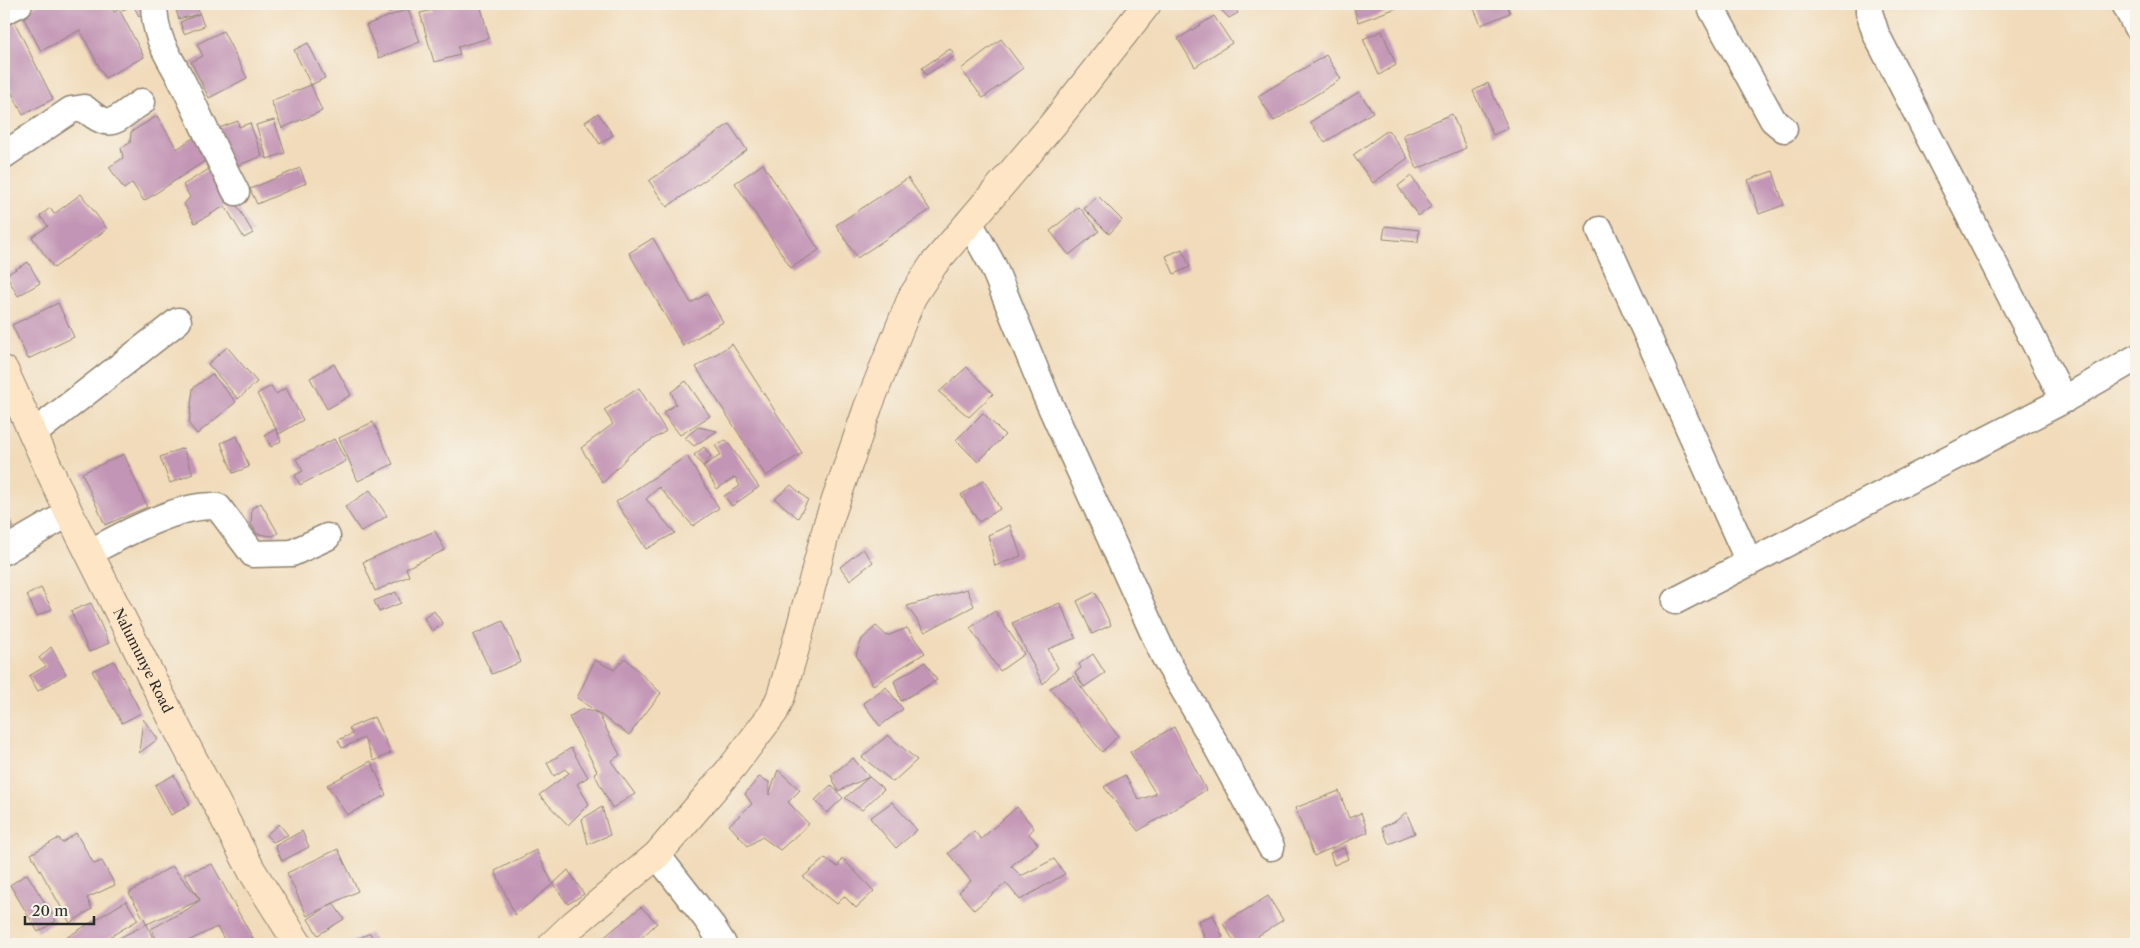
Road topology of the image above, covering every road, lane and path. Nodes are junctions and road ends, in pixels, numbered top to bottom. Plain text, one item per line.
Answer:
1 (18, 4) edge
2 (154, 4) edge
3 (1147, 4) edge
4 (1709, 4) edge
5 (1869, 4) edge
6 (2125, 4) edge
7 (4, 11) edge
8 (2136, 26) edge
9 (142, 102) dead end
10 (1784, 129) dead end
11 (4, 155) edge
12 (236, 192) dead end
13 (969, 222) junction
14 (1600, 230) dead end
15 (178, 321) dead end
16 (2136, 358) edge
17 (4, 370) edge
18 (2064, 400) junction
19 (34, 433) junction
20 (68, 512) junction
21 (327, 537) dead end
22 (4, 551) edge
23 (89, 553) junction
24 (1749, 562) junction
25 (1675, 601) dead end
26 (1271, 847) dead end
27 (657, 856) junction
28 (298, 944) edge
29 (554, 944) edge
30 (723, 944) edge

1 - 7 street
2 - 12 street
3 - 13 street
4 - 10 street
5 - 18 street
6 - 8 street
9 - 11 street
13 - 26 street
13 - 27 street
14 - 24 street
15 - 19 street
16 - 18 street
17 - 19 street, Nalumunye Road
18 - 24 street
19 - 20 street, Nalumunye Road
20 - 22 street
20 - 23 street, Nalumunye Road
21 - 23 street
23 - 28 street, Nalumunye Road
24 - 25 street
27 - 29 street
27 - 30 street

